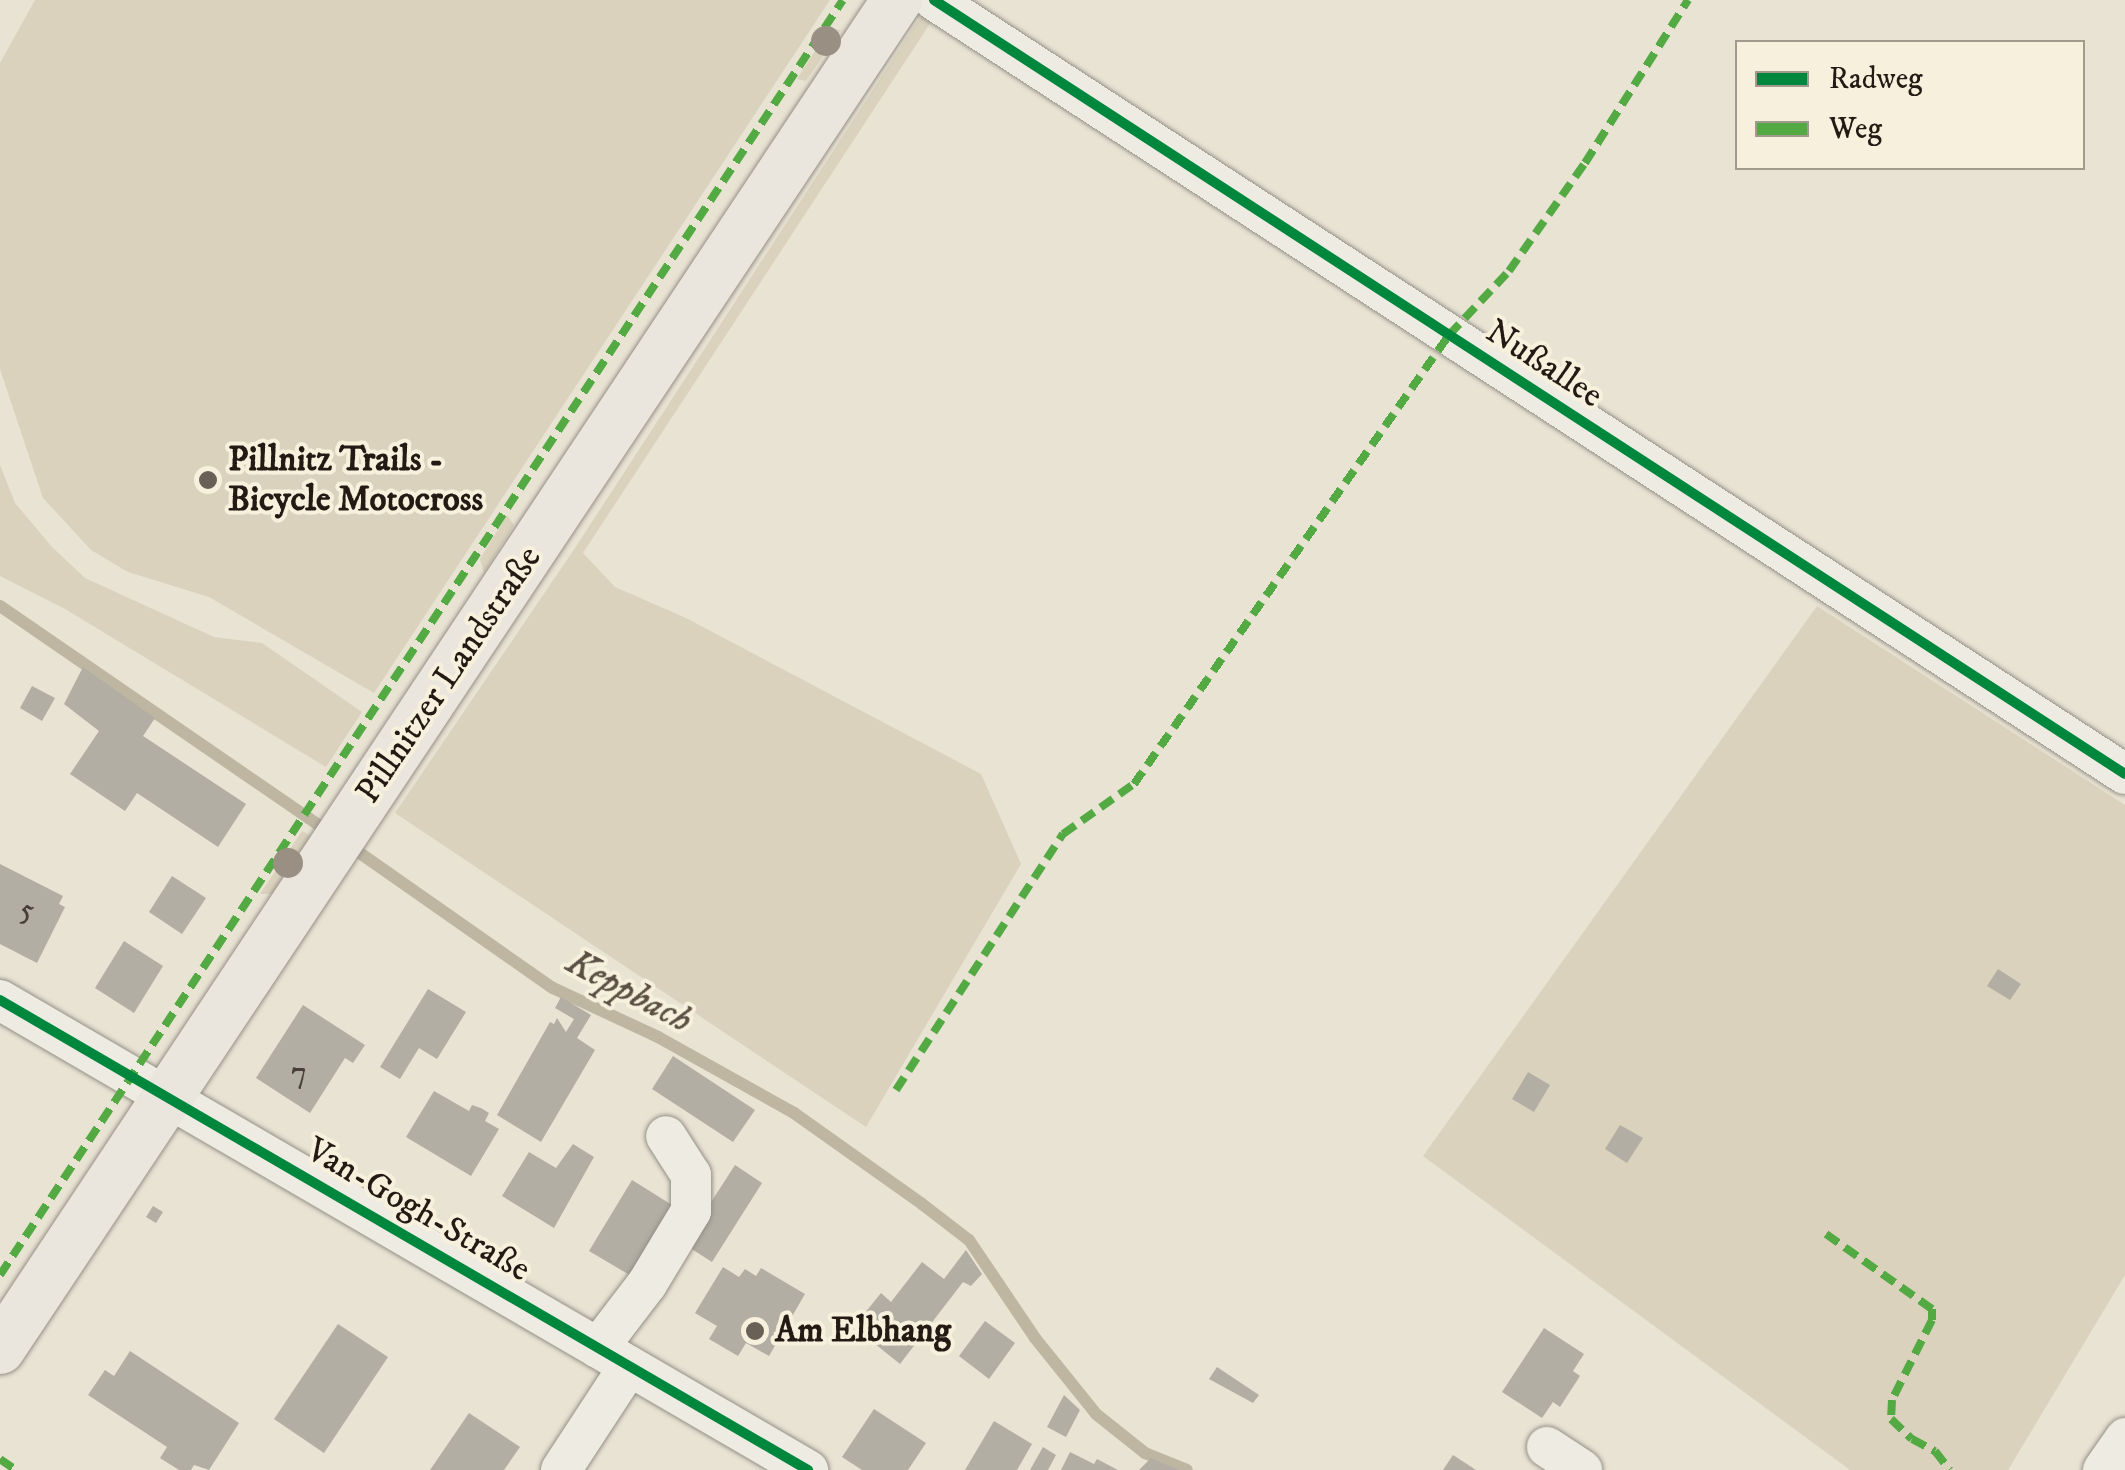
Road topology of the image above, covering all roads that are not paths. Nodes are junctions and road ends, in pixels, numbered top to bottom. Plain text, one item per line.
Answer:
1 (897, 0) edge
2 (934, 0) edge
3 (2125, 774) edge
4 (0, 1000) edge
5 (167, 1095) junction
6 (666, 1136) dead end
7 (0, 1349) edge
8 (614, 1357) junction
9 (1547, 1448) dead end
10 (561, 1470) edge
11 (808, 1470) edge
12 (1582, 1470) edge

1 - 5 main road, Pillnitzer Landstraße
2 - 3 street, Nußallee
4 - 5 street, Van-Gogh-Straße
5 - 7 main road, Pillnitzer Landstraße
5 - 8 street, Van-Gogh-Straße
6 - 8 street
8 - 10 street
8 - 11 street, Van-Gogh-Straße
9 - 12 street

